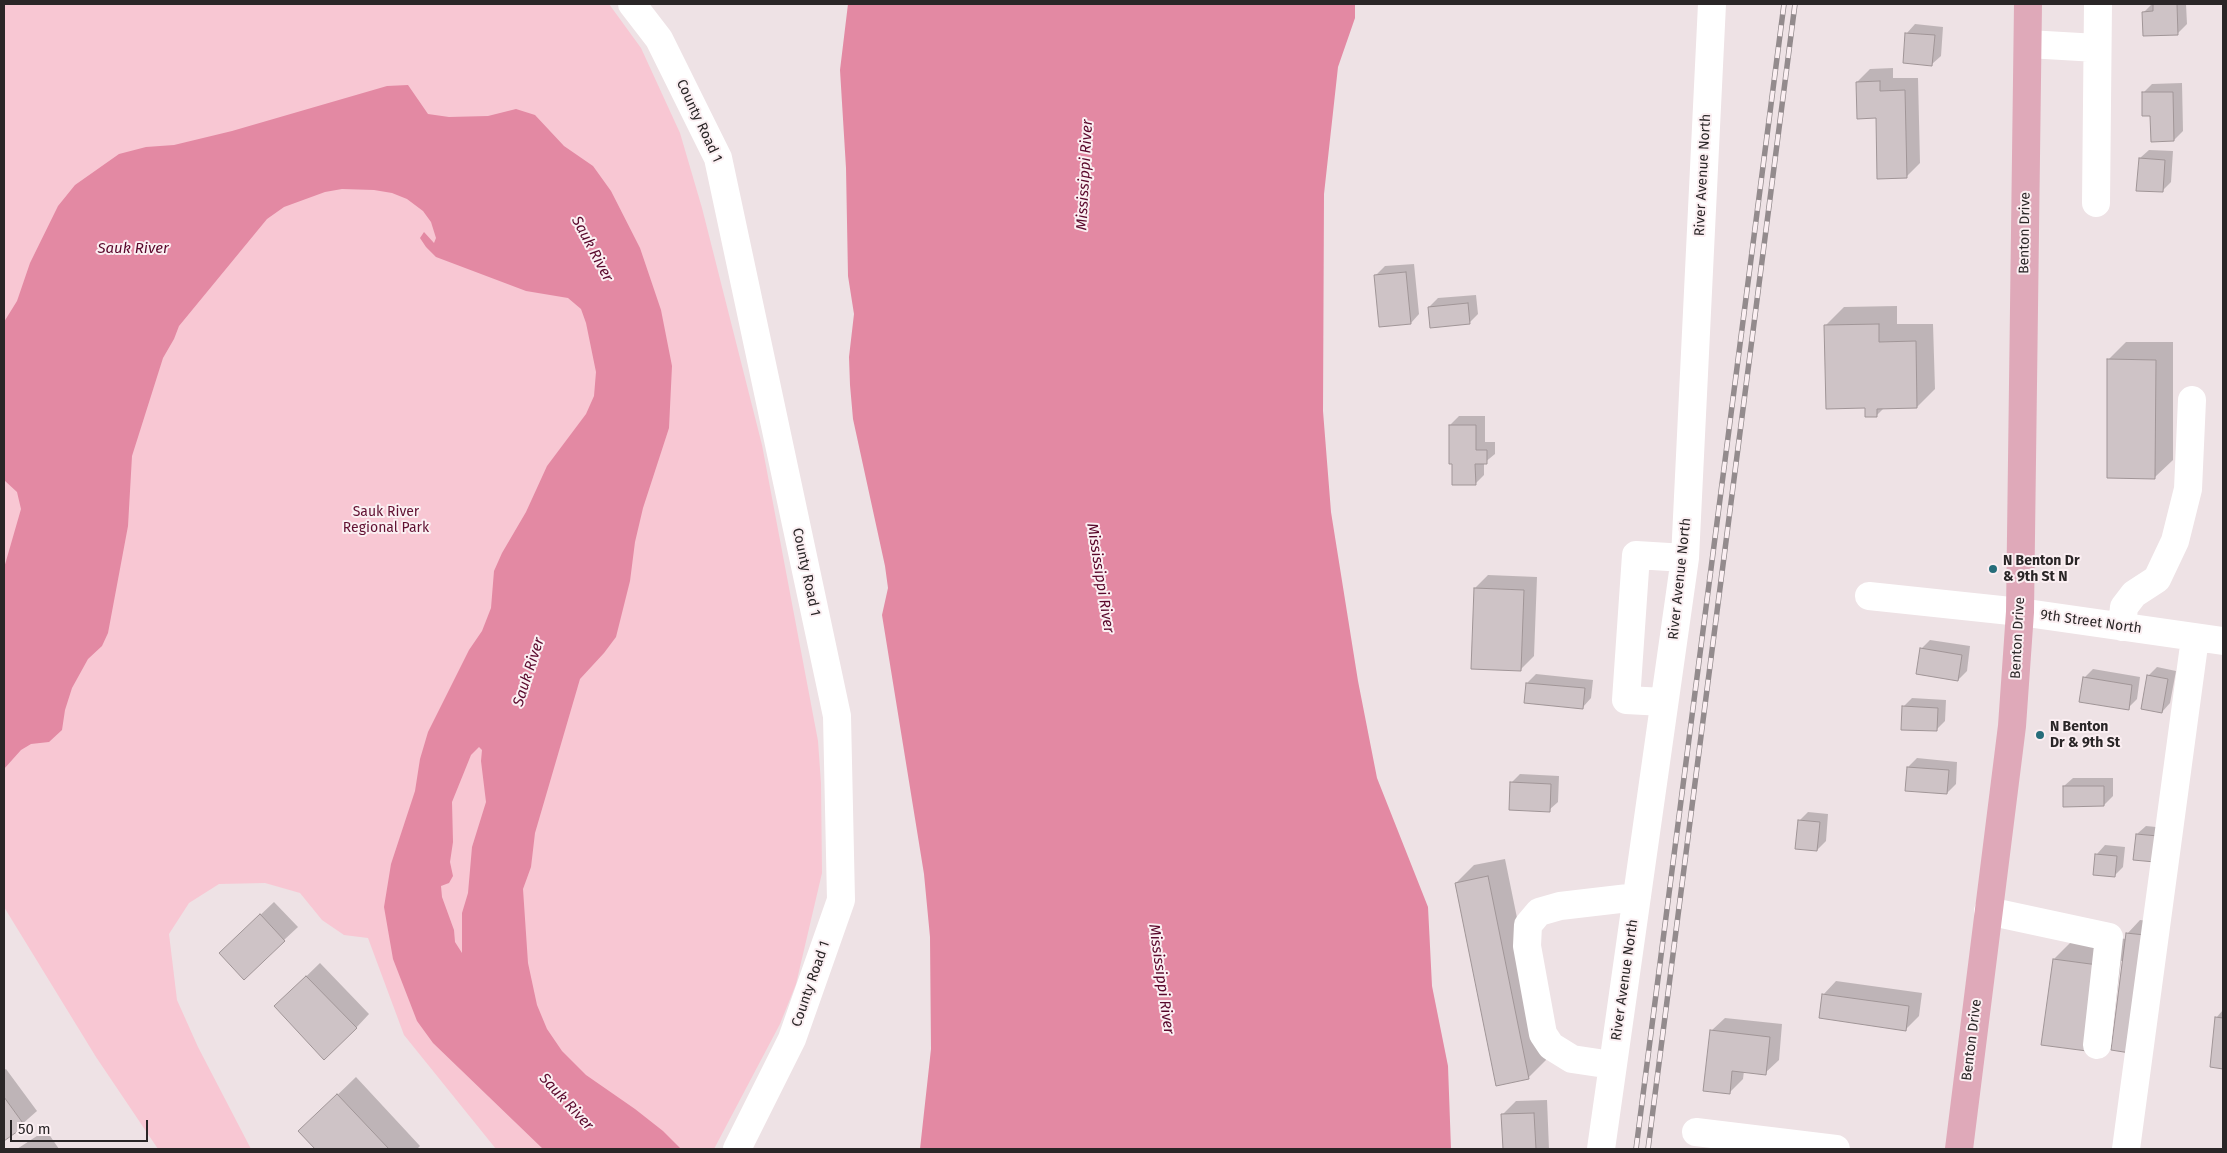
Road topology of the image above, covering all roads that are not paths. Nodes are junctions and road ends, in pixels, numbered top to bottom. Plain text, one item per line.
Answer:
1 (632, 4) edge
2 (1712, 4) edge
3 (2028, 4) edge
4 (2098, 4) edge
5 (2028, 44) junction
6 (2097, 48) junction
7 (2096, 202) dead end
8 (2192, 400) dead end
9 (1685, 558) junction
10 (1869, 596) dead end
11 (2020, 612) junction
12 (2122, 627) junction
13 (2195, 638) junction
14 (2223, 641) edge
15 (1664, 702) junction
16 (1636, 897) junction
17 (1988, 911) junction
18 (2097, 1045) dead end
19 (1612, 1065) junction
20 (1696, 1132) dead end
21 (737, 1149) edge
22 (1600, 1149) edge
23 (1836, 1149) edge
24 (1959, 1149) edge
25 (2126, 1149) edge

1 - 21 street, County Road 1
2 - 9 street, River Avenue North
3 - 5 main road, Benton Drive
4 - 6 street
5 - 6 street
5 - 11 main road, Benton Drive
6 - 7 street
8 - 12 street
9 - 15 street, River Avenue North
9 - 15 street
10 - 11 street, 9th Street North
11 - 12 street, 9th Street North
11 - 17 main road, Benton Drive
12 - 13 street, 9th Street North
13 - 14 street, 9th Street North
13 - 25 street
15 - 16 street, River Avenue North
16 - 19 street, River Avenue North
16 - 19 street
17 - 18 street
17 - 24 main road, Benton Drive
19 - 22 street, River Avenue North
20 - 23 street

